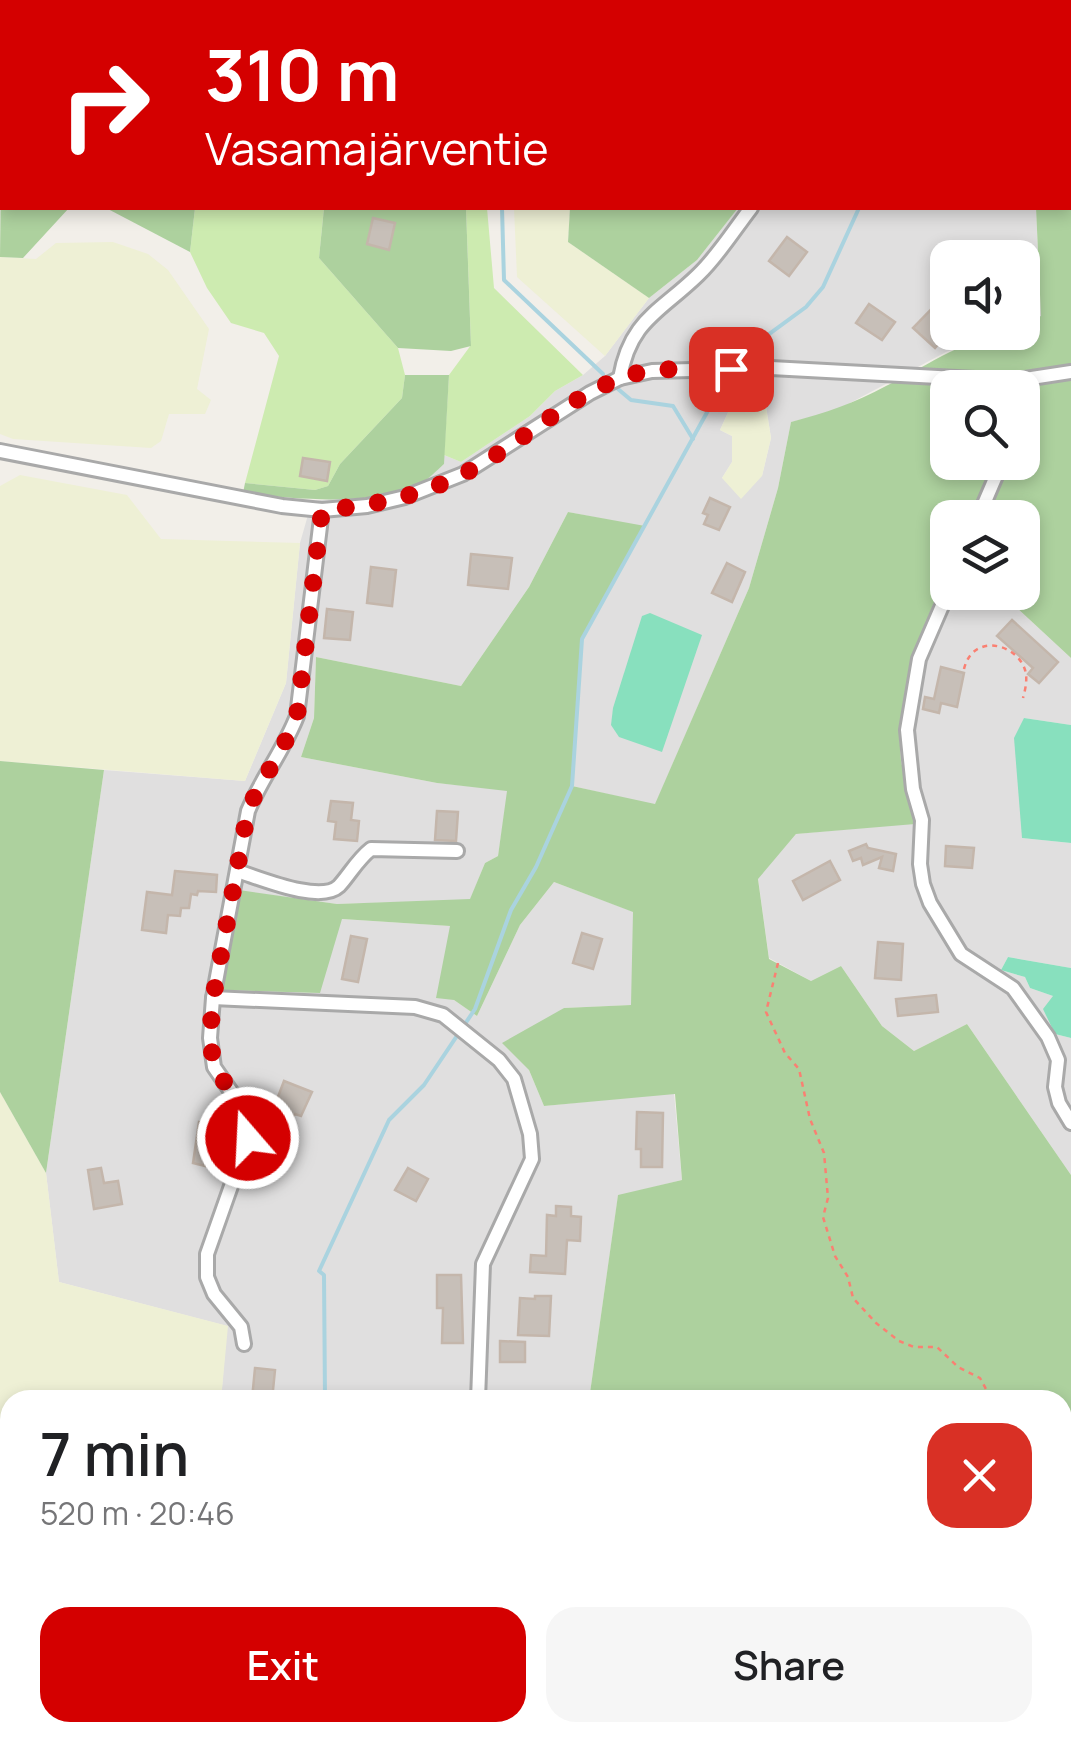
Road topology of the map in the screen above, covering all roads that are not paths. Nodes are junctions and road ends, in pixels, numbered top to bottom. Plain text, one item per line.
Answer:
1 (749, 210) edge
2 (1071, 372) edge
3 (620, 378) junction
4 (1040, 378) edge
5 (930, 379) edge
6 (0, 452) edge
7 (322, 510) junction
8 (940, 610) edge
9 (456, 851) dead end
10 (237, 871) junction
11 (213, 998) junction
12 (1071, 1123) edge
13 (244, 1344) dead end
14 (478, 1390) edge

1 - 3 street
2 - 4 street
3 - 5 street
3 - 7 street
6 - 7 street
7 - 10 street
8 - 12 street
9 - 10 street
10 - 11 street
11 - 13 street
11 - 14 street

